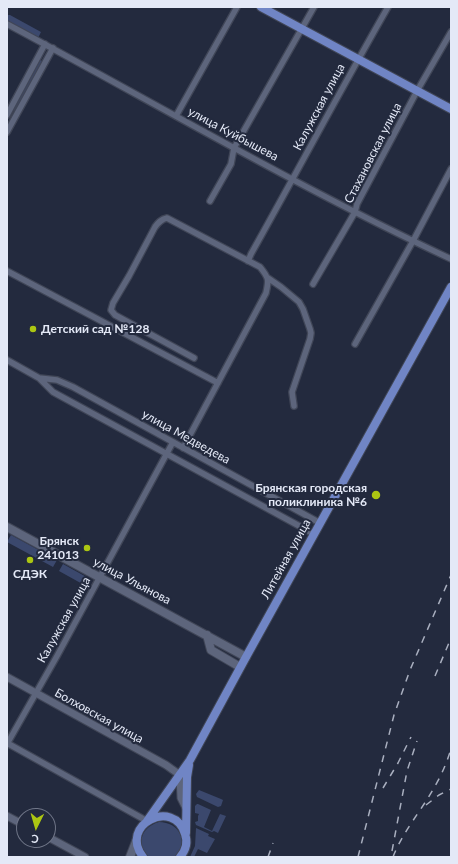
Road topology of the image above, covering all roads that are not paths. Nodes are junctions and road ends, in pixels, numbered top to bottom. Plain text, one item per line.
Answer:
1 (236, 7) edge
2 (261, 7) edge
3 (314, 7) edge
4 (388, 7) edge
5 (7, 24) edge
6 (301, 28) junction
7 (451, 32) edge
8 (45, 44) junction
9 (53, 48) junction
10 (358, 59) junction
11 (417, 91) junction
12 (451, 109) edge
13 (7, 115) edge
14 (176, 116) junction
15 (7, 132) edge
16 (234, 148) junction
17 (451, 169) edge
18 (293, 179) junction
19 (210, 201) dead end
20 (355, 212) junction
21 (413, 241) junction
22 (451, 259) edge
23 (248, 261) junction
24 (7, 271) edge
25 (268, 278) junction
26 (314, 284) dead end
27 (451, 287) edge
28 (356, 344) dead end
29 (194, 358) dead end
30 (7, 360) edge
31 (39, 378) junction
32 (218, 383) junction
33 (294, 406) dead end
34 (173, 442) junction
35 (184, 448) junction
36 (167, 454) junction
37 (320, 522) junction
38 (7, 527) edge
39 (314, 534) junction
40 (100, 578) junction
41 (207, 635) junction
42 (246, 657) junction
43 (240, 667) junction
44 (7, 677) edge
45 (35, 693) junction
46 (7, 743) edge
47 (190, 760) junction
48 (180, 775) junction
49 (186, 808) junction
50 (7, 816) edge
51 (16, 821) edge
52 (147, 821) junction
53 (186, 835) junction
54 (137, 838) junction
55 (56, 841) edge
56 (85, 857) edge
57 (130, 857) edge
58 (134, 857) edge
59 (143, 857) edge
60 (181, 857) edge

1 - 14 street
2 - 6 main road
3 - 6 street
4 - 10 street, Калужская улица
5 - 8 street, улица Куйбышева
6 - 10 main road
6 - 16 street
7 - 11 street, Стахановская улица
8 - 9 street, улица Куйбышева
8 - 13 street
9 - 14 street, улица Куйбышева
9 - 15 street
10 - 11 main road
10 - 18 street, Калужская улица
11 - 12 main road
11 - 20 street, Стахановская улица
14 - 16 street, улица Куйбышева
16 - 18 street, улица Куйбышева
16 - 19 street
17 - 21 street
18 - 20 street, улица Куйбышева
18 - 23 street, Калужская улица
20 - 21 street, улица Куйбышева
20 - 26 street, Стахановская улица
21 - 22 street, улица Куйбышева
21 - 28 street
23 - 25 street
23 - 29 street
24 - 32 street
25 - 32 street
25 - 33 street
27 - 37 main road, Литейная улица
30 - 31 street, улица Медведева
31 - 34 street, улица Медведева
31 - 36 street, улица Медведева
32 - 35 street
34 - 35 street, улица Медведева
34 - 36 street, Калужская улица
35 - 37 street, улица Медведева
36 - 39 street, улица Медведева
36 - 40 street, Калужская улица
37 - 39 main road, Литейная улица
38 - 40 main road, улица Ульянова
39 - 42 main road, Литейная улица
40 - 41 main road, улица Ульянова
40 - 45 street, Калужская улица
41 - 42 main road, улица Ульянова
41 - 43 main road
42 - 43 main road, Литейная улица
43 - 47 main road, Литейная улица
44 - 45 street, Болховская улица
45 - 46 street, Калужская улица
45 - 48 street, Болховская улица
46 - 52 street
47 - 48 main road, Литейная улица
47 - 49 main road, Литейная улица
48 - 49 street
48 - 52 main road, Литейная улица
49 - 53 main road, Литейная улица
50 - 51 street
52 - 53 main road
52 - 54 main road, Литейная улица
53 - 60 main road, Литейная улица
54 - 57 main road
54 - 58 main road
54 - 59 main road
55 - 56 street

